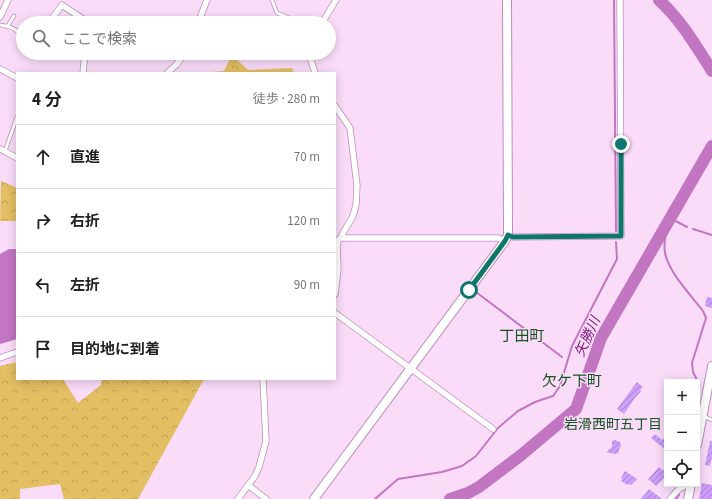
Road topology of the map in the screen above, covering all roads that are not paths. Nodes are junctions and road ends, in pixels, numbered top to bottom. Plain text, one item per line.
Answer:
1 (8, 0) edge
2 (207, 0) edge
3 (272, 0) edge
4 (336, 0) edge
5 (507, 0) edge
6 (620, 0) edge
7 (14, 16) dead end
8 (54, 16) edge
9 (78, 16) edge
10 (201, 16) edge
11 (284, 16) edge
12 (326, 16) edge
13 (0, 17) edge
14 (0, 25) edge
15 (7, 27) junction
16 (16, 30) edge
17 (84, 60) edge
18 (180, 60) edge
19 (311, 60) edge
20 (0, 69) edge
21 (82, 72) edge
22 (168, 72) edge
23 (315, 72) edge
24 (16, 77) edge
25 (336, 107) edge
26 (16, 119) edge
27 (3, 150) edge
28 (16, 157) edge
29 (506, 238) junction
30 (338, 239) edge
31 (336, 286) edge
32 (336, 314) edge
33 (16, 352) edge
34 (0, 358) edge
35 (712, 367) edge
36 (411, 369) junction
37 (711, 377) edge
38 (263, 380) edge
39 (702, 416) junction
40 (712, 420) edge
41 (700, 428) edge
42 (493, 430) dead end
43 (248, 485) junction
44 (681, 487) edge
45 (690, 487) edge
46 (238, 499) edge
47 (266, 499) edge
48 (314, 499) edge
49 (670, 499) edge
50 (688, 499) edge

1 - 13 street
2 - 10 street
3 - 11 lane
4 - 12 street
5 - 29 street
6 - 29 street
7 - 15 lane
8 - 9 street
14 - 15 lane
15 - 16 lane
17 - 21 street
18 - 22 street
19 - 23 street
20 - 24 street
25 - 30 street
26 - 27 lane
27 - 28 street
29 - 30 street
29 - 36 street
30 - 31 street
32 - 36 street
33 - 34 street
35 - 37 street
36 - 42 street
36 - 48 street
37 - 39 street
38 - 43 street
39 - 40 lane
39 - 41 street
43 - 46 street
43 - 47 street
44 - 49 street
45 - 50 street

